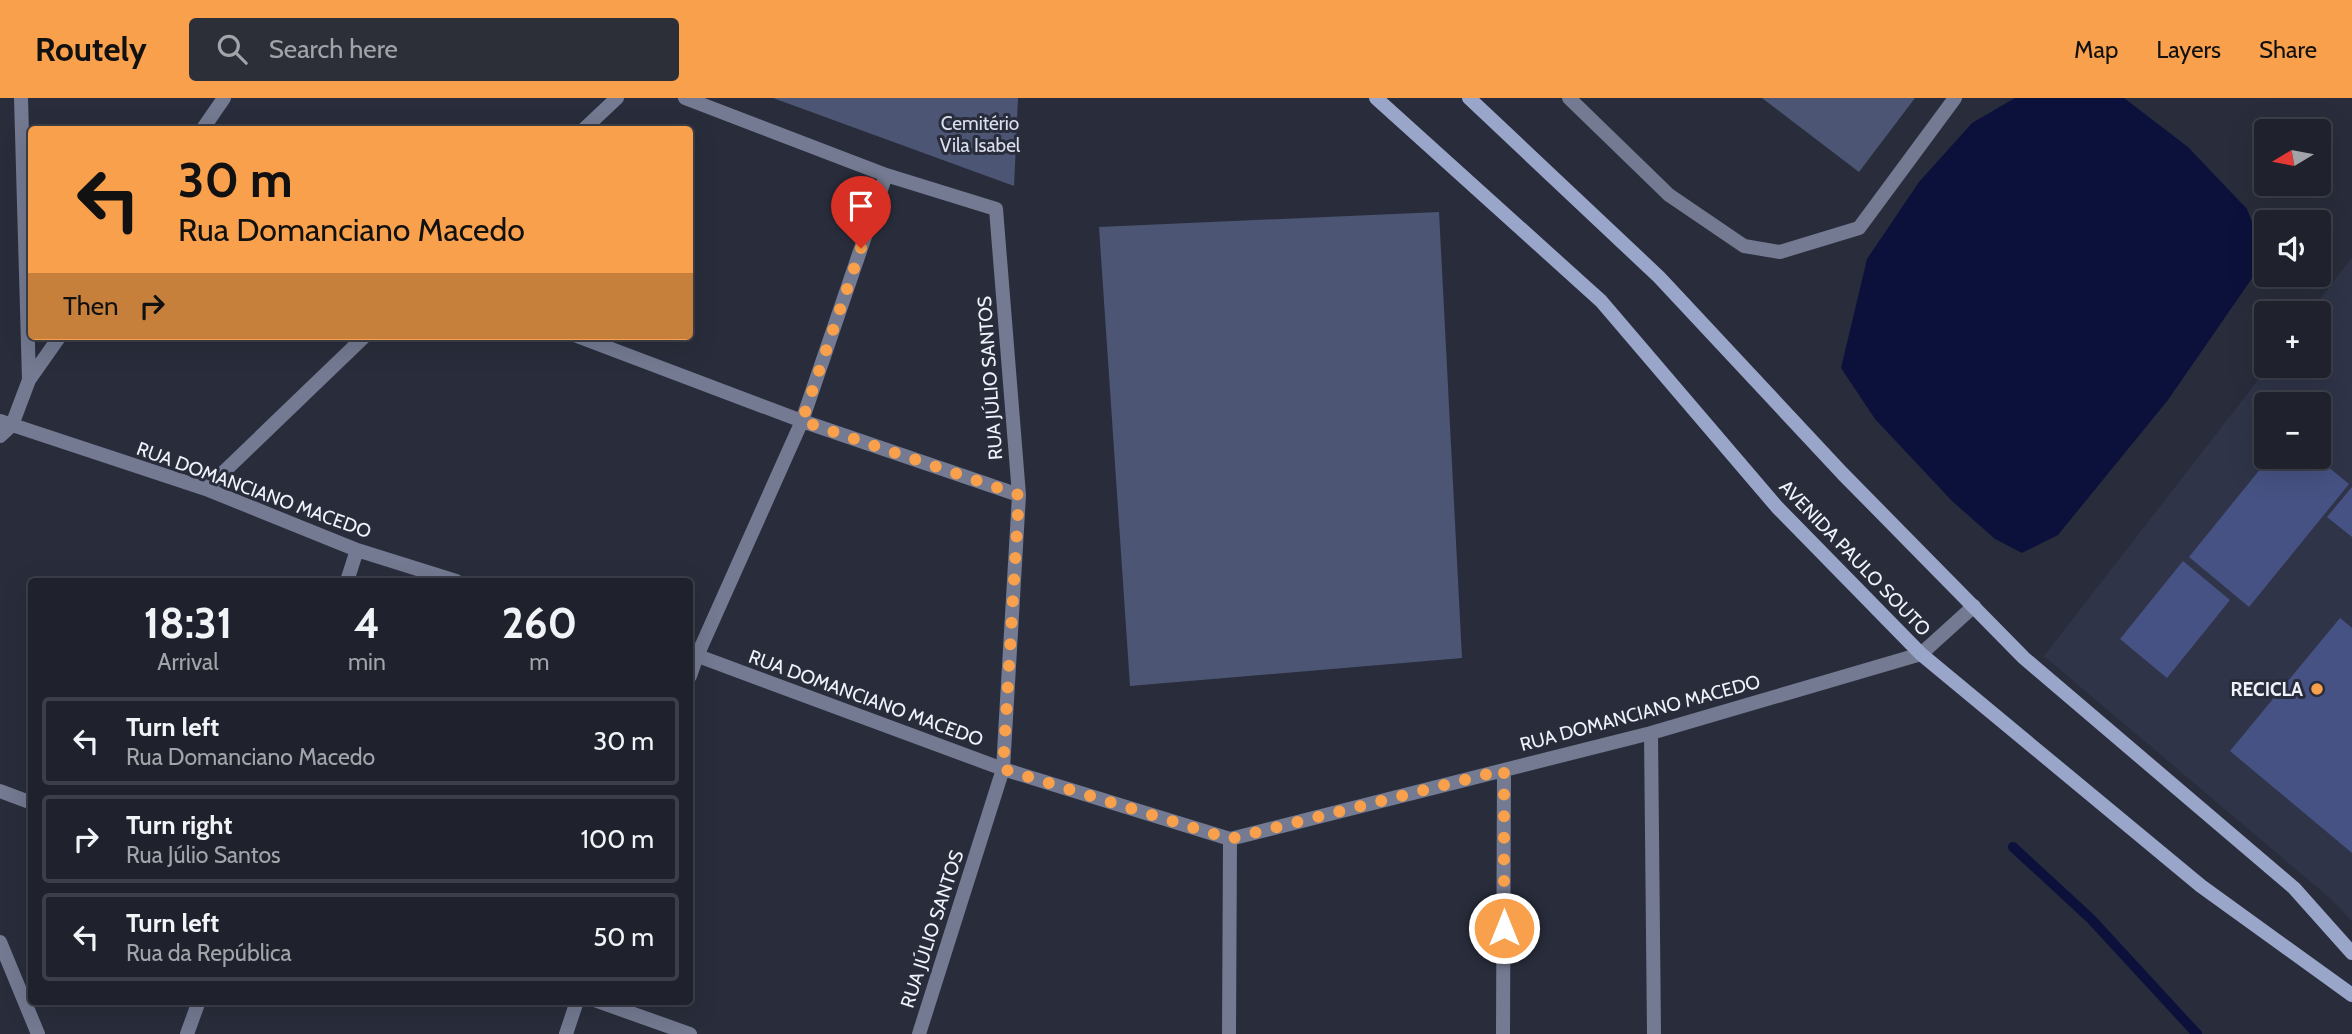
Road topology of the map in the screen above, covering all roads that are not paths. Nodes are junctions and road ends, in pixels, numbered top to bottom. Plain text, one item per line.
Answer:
1 (21, 98) edge
2 (224, 98) edge
3 (617, 98) edge
4 (685, 98) edge
5 (1376, 98) edge
6 (1469, 98) edge
7 (1569, 98) edge
8 (1955, 98) edge
9 (205, 126) edge
10 (587, 126) edge
11 (886, 175) junction
12 (57, 340) edge
13 (361, 340) edge
14 (588, 340) edge
15 (29, 380) junction
16 (802, 421) junction
17 (6, 423) edge
18 (0, 436) edge
19 (206, 489) junction
20 (1019, 495) junction
21 (357, 550) junction
22 (348, 578) edge
23 (446, 578) edge
24 (1974, 606) junction
25 (693, 654) edge
26 (1921, 654) junction
27 (1651, 733) junction
28 (1003, 769) junction
29 (1504, 770) junction
30 (0, 791) edge
31 (28, 802) edge
32 (1230, 839) junction
33 (0, 942) edge
34 (2352, 953) edge
35 (2352, 995) edge
36 (198, 1005) edge
37 (576, 1005) edge
38 (608, 1005) edge
39 (38, 1034) edge
40 (187, 1034) edge
41 (566, 1034) edge
42 (690, 1034) edge
43 (919, 1034) edge
44 (1229, 1034) edge
45 (1503, 1034) edge
46 (1654, 1034) edge

1 - 15 street
2 - 9 street
3 - 10 street
4 - 11 street
5 - 26 street, AVENIDA PAULO SOUTO
6 - 24 street
7 - 8 street
11 - 16 street
11 - 20 street, RUA JÚLIO SANTOS
12 - 15 street
13 - 19 street
14 - 16 street
15 - 17 street
16 - 20 street
16 - 25 street
17 - 18 street
17 - 19 street, RUA DOMANCIANO MACEDO
19 - 21 street, RUA DOMANCIANO MACEDO
20 - 28 street, RUA JÚLIO SANTOS
21 - 22 street
21 - 23 street, RUA DOMANCIANO MACEDO
24 - 26 street
24 - 34 street
25 - 28 street, RUA DOMANCIANO MACEDO
26 - 27 street, RUA DOMANCIANO MACEDO
26 - 35 street, AVENIDA PAULO SOUTO
27 - 29 street, RUA DOMANCIANO MACEDO
27 - 46 street
28 - 32 street, RUA DOMANCIANO MACEDO
28 - 43 street, RUA JÚLIO SANTOS
29 - 32 street, RUA DOMANCIANO MACEDO
29 - 45 street
30 - 31 street
32 - 44 street
33 - 39 street
36 - 40 street
37 - 41 street
38 - 42 street

